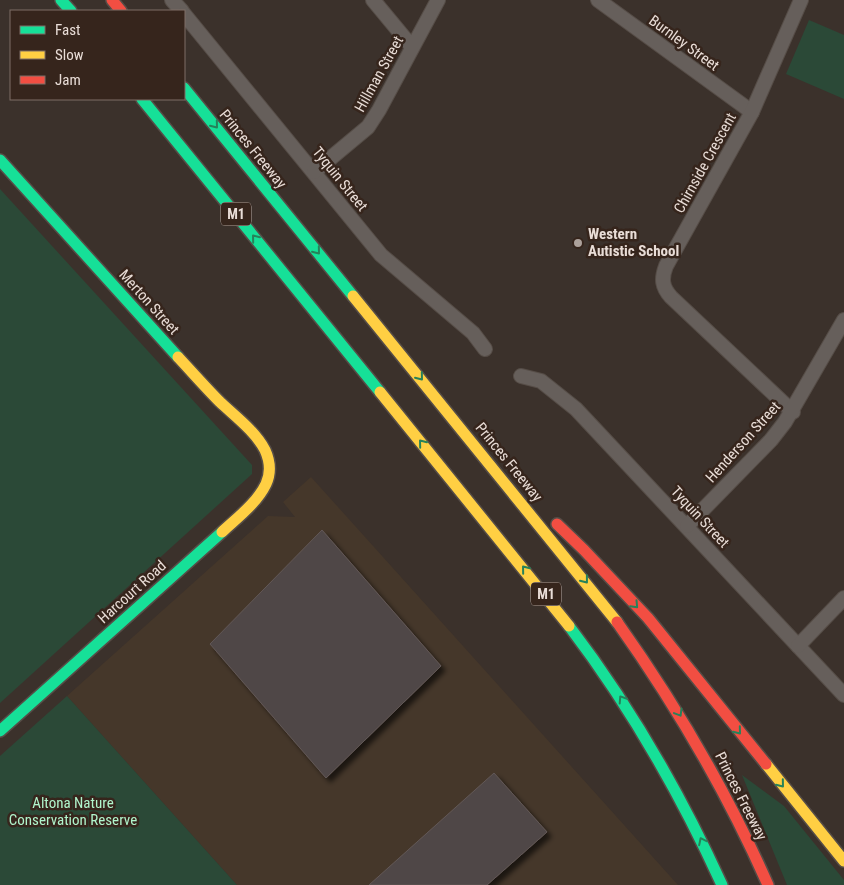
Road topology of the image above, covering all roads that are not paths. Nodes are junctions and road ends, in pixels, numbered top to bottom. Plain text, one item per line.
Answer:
1 (61, 0) edge
2 (112, 0) edge
3 (172, 0) edge
4 (373, 0) edge
5 (438, 0) edge
6 (598, 0) edge
7 (801, 0) edge
8 (69, 10) edge
9 (121, 10) edge
10 (181, 10) edge
11 (185, 14) edge
12 (412, 47) junction
13 (185, 89) edge
14 (143, 100) edge
15 (752, 112) junction
16 (0, 160) edge
17 (314, 172) junction
18 (844, 320) edge
19 (485, 349) dead end
20 (521, 376) dead end
21 (792, 412) junction
22 (477, 447) junction
23 (270, 467) joint
24 (534, 502) dead end
25 (549, 516) dead end
26 (687, 526) junction
27 (844, 598) edge
28 (798, 646) junction
29 (844, 695) edge
30 (0, 731) edge
31 (844, 860) edge
32 (722, 885) edge
33 (768, 885) edge

1 - 8 main road
2 - 9 main road
3 - 10 street, Tyquin Street
4 - 12 street
5 - 12 street, Hillman Street
6 - 15 street, Burnley Street
7 - 15 street, Chirnside Crescent
11 - 17 street, Tyquin Street
12 - 17 street, Hillman Street
13 -> 22 main road, Princes Freeway / M1
32 -> 14 main road, M1
15 - 21 street, Chirnside Crescent
16 - 23 main road, Merton Street
17 - 19 street, Tyquin Street
18 - 21 street, Henderson Street
20 - 26 street, Tyquin Street
21 - 26 street, Henderson Street
22 - 24 main road
22 -> 33 main road, Princes Freeway / M1
23 - 30 main road, Harcourt Road
25 -> 31 main road
26 - 28 street, Tyquin Street
27 - 28 street
28 - 29 street, Tyquin Street

